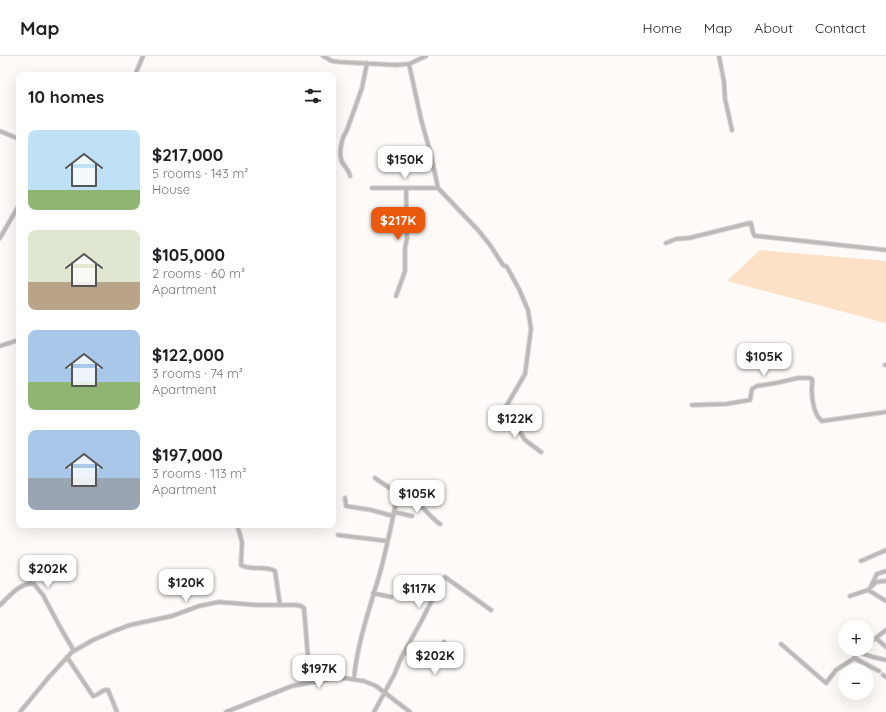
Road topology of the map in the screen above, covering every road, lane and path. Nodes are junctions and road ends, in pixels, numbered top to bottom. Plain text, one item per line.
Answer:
1 (143, 56) edge
2 (323, 56) edge
3 (426, 56) edge
4 (719, 56) edge
5 (367, 63) junction
6 (409, 64) junction
7 (136, 72) edge
8 (732, 130) dead end
9 (0, 131) edge
10 (16, 138) edge
11 (350, 176) dead end
12 (372, 188) dead end
13 (406, 188) junction
14 (438, 188) junction
15 (16, 210) edge
16 (0, 238) edge
17 (666, 243) dead end
18 (886, 250) edge
19 (396, 296) dead end
20 (16, 341) edge
21 (0, 346) edge
22 (692, 406) dead end
23 (503, 412) junction
24 (886, 412) edge
25 (500, 417) dead end
26 (540, 452) dead end
27 (375, 478) dead end
28 (345, 498) dead end
29 (397, 498) junction
30 (394, 514) junction
31 (412, 516) dead end
32 (440, 524) dead end
33 (238, 528) dead end
34 (338, 535) dead end
35 (387, 541) junction
36 (886, 550) edge
37 (861, 561) dead end
38 (886, 571) edge
39 (886, 581) edge
40 (869, 589) junction
41 (373, 593) junction
42 (850, 596) dead end
43 (392, 597) dead end
44 (886, 601) edge
45 (0, 605) edge
46 (280, 605) junction
47 (491, 610) dead end
48 (886, 630) edge
49 (876, 638) joint
50 (444, 642) dead end
51 (781, 644) dead end
52 (886, 646) edge
53 (74, 651) junction
54 (404, 652) junction
55 (871, 656) edge
56 (67, 657) junction
57 (854, 658) joint
58 (886, 660) edge
59 (879, 671) dead end
60 (354, 679) junction
61 (310, 683) junction
62 (385, 694) junction
63 (20, 712) edge
64 (117, 712) edge
65 (226, 712) edge
66 (374, 712) edge
67 (410, 712) edge

1 - 7 street
2 - 5 street
3 - 6 street
4 - 8 street
5 - 6 street
5 - 11 street
6 - 14 street
9 - 10 street
12 - 13 street
13 - 14 street
13 - 19 street
14 - 23 street
15 - 16 street
17 - 18 street
20 - 21 street
22 - 24 street
23 - 25 street
23 - 26 street
27 - 29 street
28 - 30 street
29 - 30 street
29 - 32 street
30 - 31 street
30 - 35 street
33 - 46 street
34 - 35 street
35 - 41 street
36 - 37 street
38 - 40 street
39 - 40 street
40 - 42 street
40 - 44 street
41 - 43 street
41 - 60 street
45 - 53 street
46 - 53 street
46 - 61 street
47 - 54 street
48 - 49 street
49 - 52 street
50 - 54 street
51 - 57 street
53 - 56 street
54 - 62 street
55 - 58 street
56 - 63 street
56 - 64 street
57 - 59 street
60 - 61 street
60 - 62 street
61 - 65 street
62 - 66 street
62 - 67 street

